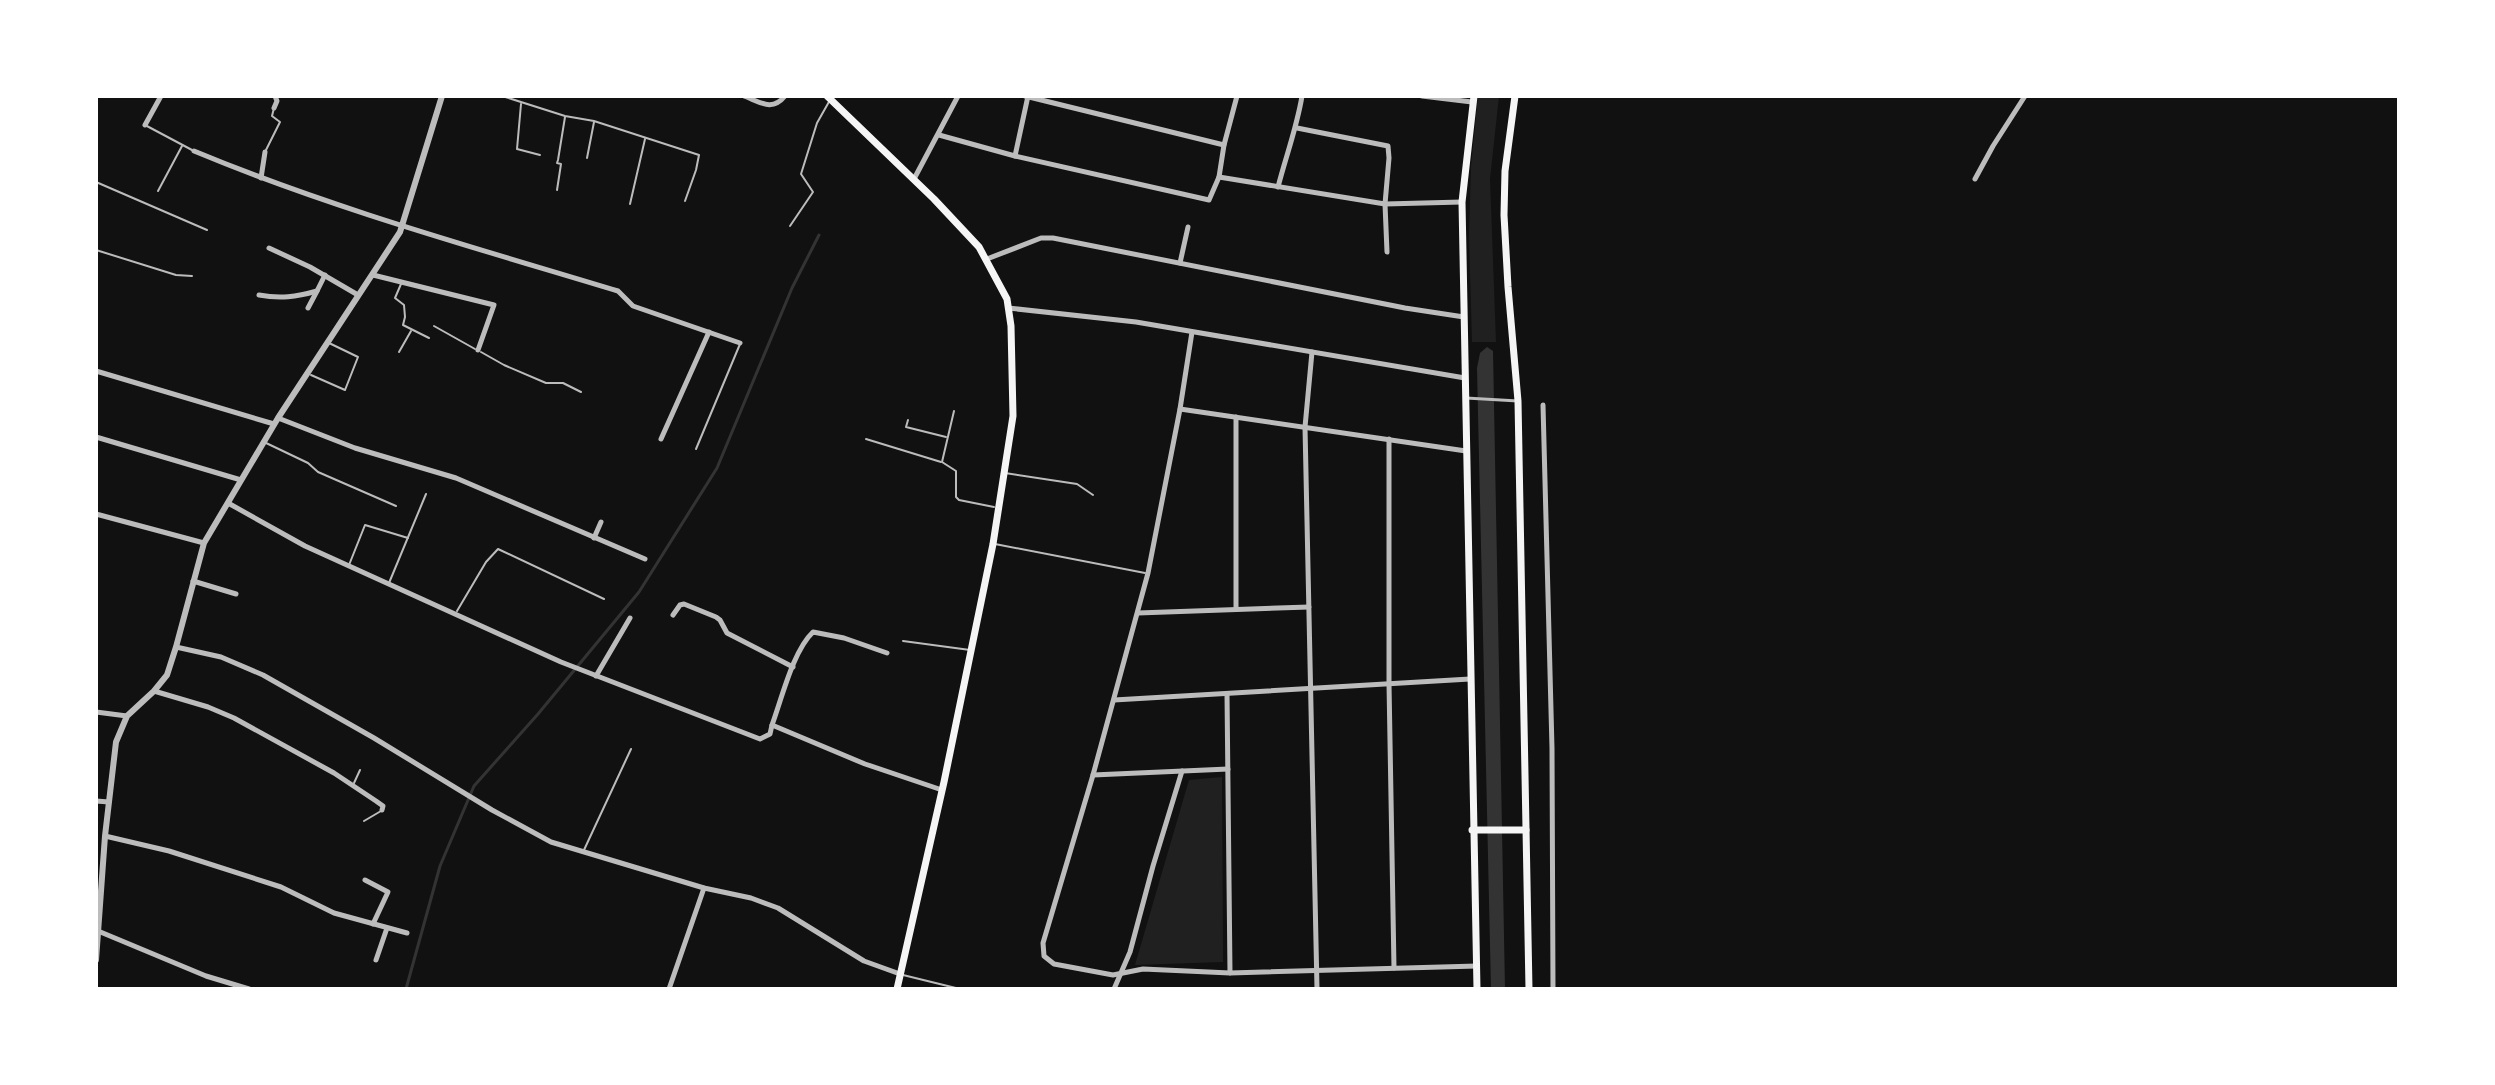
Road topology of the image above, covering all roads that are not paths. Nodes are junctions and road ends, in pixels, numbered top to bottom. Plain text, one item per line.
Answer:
1 (161, 96) edge
2 (275, 96) edge
3 (442, 96) edge
4 (502, 96) edge
5 (744, 96) edge
6 (785, 96) edge
7 (958, 96) edge
8 (1027, 96) edge
9 (1237, 96) edge
10 (1302, 96) edge
11 (1422, 96) edge
12 (1515, 96) edge
13 (2025, 96) edge
14 (829, 98) edge
15 (1473, 99) edge
16 (521, 103) junction
17 (274, 108) joint
18 (565, 116) junction
19 (594, 121) junction
20 (145, 125) joint
21 (1297, 128) junction
22 (939, 135) junction
23 (645, 138) junction
24 (182, 144) junction
25 (1224, 145) junction
26 (194, 151) joint
27 (265, 152) joint
28 (540, 155) dead end
29 (1015, 156) junction
30 (587, 158) dead end
31 (1219, 177) junction
32 (261, 178) junction
33 (914, 179) junction
34 (1975, 179) dead end
35 (96, 182) edge
36 (1278, 187) junction
37 (557, 190) dead end
38 (158, 191) dead end
39 (685, 201) dead end
40 (1462, 202) junction
41 (630, 204) dead end
42 (1385, 204) junction
43 (403, 225) junction
44 (790, 226) dead end
45 (1188, 227) dead end
46 (207, 230) dead end
47 (269, 248) dead end
48 (96, 250) edge
49 (1387, 252) dead end
50 (987, 259) junction
51 (1180, 263) junction
52 (325, 275) junction
53 (373, 275) junction
54 (192, 276) dead end
55 (401, 283) junction
56 (317, 291) junction
57 (259, 295) dead end
58 (358, 295) junction
59 (308, 308) dead end
60 (1008, 308) junction
61 (1464, 317) junction
62 (434, 326) dead end
63 (412, 330) junction
64 (709, 332) junction
65 (1192, 332) junction
66 (429, 338) dead end
67 (328, 342) junction
68 (740, 343) joint
69 (478, 350) junction
70 (399, 352) dead end
71 (1312, 352) junction
72 (96, 371) edge
73 (308, 374) junction
74 (1465, 378) junction
75 (581, 392) dead end
76 (1469, 398) junction
77 (1518, 401) junction
78 (1543, 405) dead end
79 (1180, 409) junction
80 (954, 411) dead end
81 (1236, 417) junction
82 (908, 420) dead end
83 (276, 421) junction
84 (1305, 427) junction
85 (96, 437) edge
86 (947, 437) junction
87 (661, 439) dead end
88 (866, 439) dead end
89 (1389, 439) junction
90 (263, 442) junction
91 (696, 449) dead end
92 (1466, 451) junction
93 (942, 462) junction
94 (1004, 473) junction
95 (241, 480) junction
96 (426, 494) dead end
97 (1093, 495) dead end
98 (228, 503) junction
99 (396, 506) dead end
100 (999, 508) junction
101 (96, 514) edge
102 (601, 522) dead end
103 (408, 538) junction
104 (594, 538) junction
105 (204, 543) junction
106 (993, 544) junction
107 (645, 559) dead end
108 (349, 566) junction
109 (1148, 573) junction
110 (193, 581) junction
111 (388, 584) junction
112 (236, 594) dead end
113 (604, 599) dead end
114 (1309, 607) junction
115 (1236, 609) junction
116 (456, 613) junction
117 (1138, 613) junction
118 (673, 615) dead end
119 (630, 618) dead end
120 (903, 641) dead end
121 (176, 647) junction
122 (972, 650) junction
123 (887, 653) dead end
124 (793, 667) junction
125 (596, 676) junction
126 (1470, 679) junction
127 (1389, 684) junction
128 (1311, 688) junction
129 (154, 691) junction
130 (1227, 693) junction
131 (1114, 700) junction
132 (96, 712) edge
133 (127, 716) junction
134 (772, 725) junction
135 (631, 749) dead end
136 (1228, 769) junction
137 (360, 770) dead end
138 (1182, 771) junction
139 (1093, 775) junction
140 (353, 786) junction
141 (942, 790) junction
142 (96, 801) edge
143 (109, 802) junction
144 (382, 810) joint
145 (364, 821) dead end
146 (1472, 830) junction
147 (1526, 830) junction
148 (105, 836) junction
149 (583, 852) junction
150 (365, 880) dead end
151 (704, 888) junction
152 (373, 924) junction
153 (387, 928) junction
154 (98, 931) edge
155 (407, 933) dead end
156 (96, 960) edge
157 (376, 960) dead end
158 (1477, 966) junction
159 (1394, 968) junction
160 (1317, 970) junction
161 (1230, 973) junction
162 (901, 974) junction
163 (1118, 975) junction
164 (249, 989) edge
165 (669, 989) edge
166 (897, 989) edge
167 (960, 989) edge
168 (1114, 989) edge
169 (1317, 989) edge
170 (1477, 989) edge
171 (1529, 989) edge
172 (1553, 989) edge

1 - 20 street
2 - 17 street
3 - 43 street
4 - 16 lane
5 - 6 street
7 - 22 street
8 - 25 street
8 - 29 street
9 - 25 street
10 - 21 street
11 - 15 street
12 - 77 main road
13 - 34 street
14 - 33 main road
14 - 44 lane
15 - 40 main road
16 - 18 lane
16 - 28 lane
17 - 27 lane
18 - 19 lane
18 - 37 lane
19 - 23 lane
19 - 30 lane
20 - 24 lane
21 - 36 street
21 - 42 street
22 - 29 street
22 - 33 street
23 - 39 lane
23 - 41 lane
24 - 26 lane
24 - 38 lane
25 - 31 street
26 - 32 street
27 - 32 street
29 - 31 street
31 - 36 street
32 - 43 street
33 - 50 main road
35 - 46 lane
36 - 42 street
40 - 42 street
40 - 61 main road
42 - 49 street
43 - 53 street
43 - 64 street
45 - 51 street
47 - 52 street
48 - 54 lane
50 - 51 street
50 - 60 main road
51 - 61 street
52 - 56 street
52 - 58 street
53 - 55 street
53 - 58 street
55 - 63 lane
55 - 69 street
56 - 57 street
56 - 59 street
58 - 67 street
60 - 65 street
60 - 94 main road
61 - 74 main road
62 - 69 lane
63 - 66 lane
63 - 70 lane
64 - 68 street
64 - 87 street
65 - 71 street
65 - 79 street
67 - 73 street
67 - 73 lane
68 - 91 lane
69 - 75 lane
71 - 74 street
71 - 84 street
72 - 83 street
73 - 83 street
74 - 76 main road
76 - 77 street
76 - 92 main road
77 - 147 main road
78 - 172 street
79 - 81 street
79 - 109 street
80 - 86 lane
81 - 84 street
81 - 115 street
82 - 86 lane
83 - 90 street
83 - 104 street
84 - 89 street
84 - 114 street
85 - 95 street
86 - 93 lane
88 - 93 lane
89 - 92 street
89 - 127 street
90 - 95 street
90 - 99 lane
92 - 126 main road
93 - 100 lane
94 - 97 lane
94 - 100 main road
95 - 98 street
96 - 103 lane
98 - 105 street
98 - 108 street
100 - 106 main road
101 - 105 street
102 - 104 street
103 - 108 lane
103 - 111 lane
104 - 107 street
105 - 110 street
106 - 109 lane
106 - 122 main road
108 - 111 street
109 - 117 street
110 - 112 street
110 - 121 street
111 - 116 street
113 - 116 lane
114 - 115 street
114 - 128 street
115 - 117 street
116 - 125 street
117 - 131 street
118 - 124 street
119 - 125 street
120 - 122 lane
121 - 129 street
121 - 149 street
122 - 141 main road
123 - 124 street
124 - 134 street
125 - 134 street
126 - 127 street
126 - 146 main road
127 - 128 street
127 - 159 street
128 - 130 street
128 - 160 street
129 - 133 street
129 - 140 street
130 - 131 street
130 - 136 street
131 - 139 street
132 - 133 street
133 - 143 street
134 - 141 street
135 - 149 lane
136 - 138 street
136 - 161 street
137 - 140 lane
138 - 139 street
138 - 163 street
139 - 163 street
140 - 144 street
141 - 162 main road
142 - 143 street
143 - 148 street
144 - 145 lane
146 - 147 main road
146 - 158 main road
147 - 171 main road
148 - 152 street
148 - 154 street
149 - 151 street
150 - 152 street
151 - 162 street
151 - 165 street
152 - 153 street
153 - 155 street
153 - 157 street
154 - 156 street
154 - 164 street
158 - 159 street
158 - 170 main road
159 - 160 street
160 - 161 street
160 - 169 street
161 - 163 street
162 - 166 main road
162 - 167 lane
163 - 168 street

